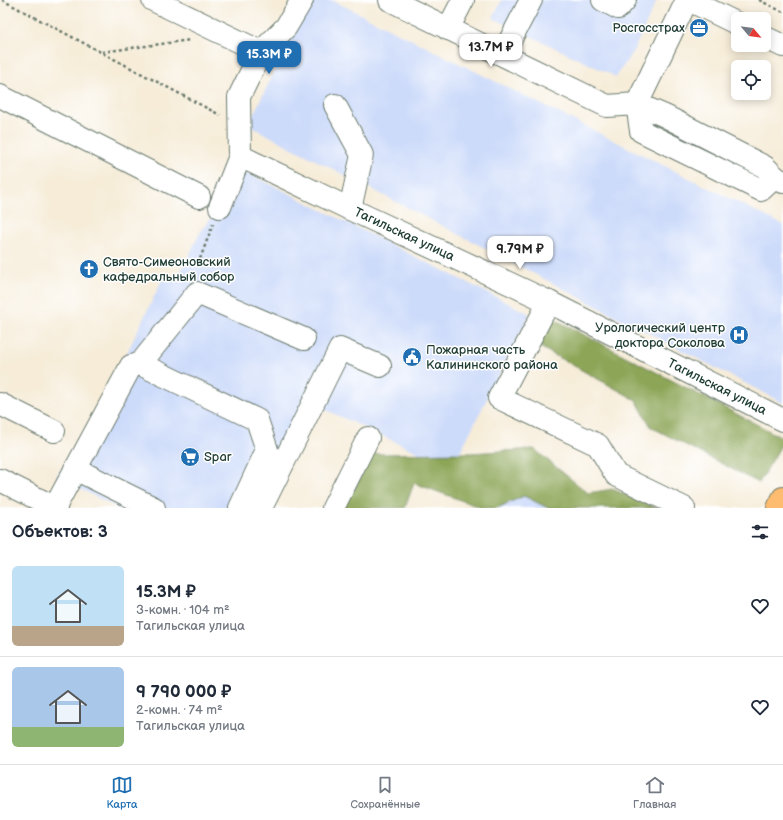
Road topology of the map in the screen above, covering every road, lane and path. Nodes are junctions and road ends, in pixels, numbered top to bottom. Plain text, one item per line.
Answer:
1 (2, 0) edge
2 (153, 0) edge
3 (302, 0) edge
4 (390, 0) edge
5 (463, 0) edge
6 (531, 0) edge
7 (603, 0) edge
8 (625, 0) edge
9 (688, 0) edge
10 (759, 0) edge
11 (783, 12) edge
12 (731, 21) edge
13 (448, 29) junction
14 (195, 40) dead end
15 (771, 40) edge
16 (783, 46) edge
17 (101, 52) junction
18 (261, 52) junction
19 (502, 54) junction
20 (0, 96) edge
21 (637, 104) junction
22 (335, 105) dead end
23 (240, 126) junction
24 (240, 156) junction
25 (779, 180) edge
26 (198, 197) dead end
27 (220, 207) dead end
28 (350, 209) junction
29 (549, 302) junction
30 (304, 339) dead end
31 (140, 364) junction
32 (380, 366) dead end
33 (0, 404) edge
34 (783, 420) edge
35 (54, 431) dead end
36 (368, 438) dead end
37 (75, 469) junction
38 (0, 480) edge
39 (783, 498) edge
40 (49, 506) edge
41 (154, 508) edge
42 (240, 508) edge
43 (261, 508) edge
44 (333, 508) edge
45 (684, 508) edge
46 (778, 508) edge

1 - 17 path
2 - 18 street
3 - 18 street
4 - 13 street
5 - 13 street
6 - 19 street
7 - 8 street
9 - 12 street
9 - 21 street
10 - 11 path
13 - 19 street
14 - 17 path
15 - 16 street
17 - 23 path
18 - 23 street
19 - 21 street
20 - 26 street
21 - 25 street
22 - 28 street
23 - 24 street
24 - 27 street
24 - 28 street, Тагильская улица
28 - 29 street, Тагильская улица
29 - 34 street, Тагильская улица
29 - 45 street
30 - 31 street
31 - 37 street
31 - 42 street
32 - 43 street
33 - 35 street
36 - 44 street
37 - 40 street
37 - 41 street
38 - 40 street
39 - 46 main road

